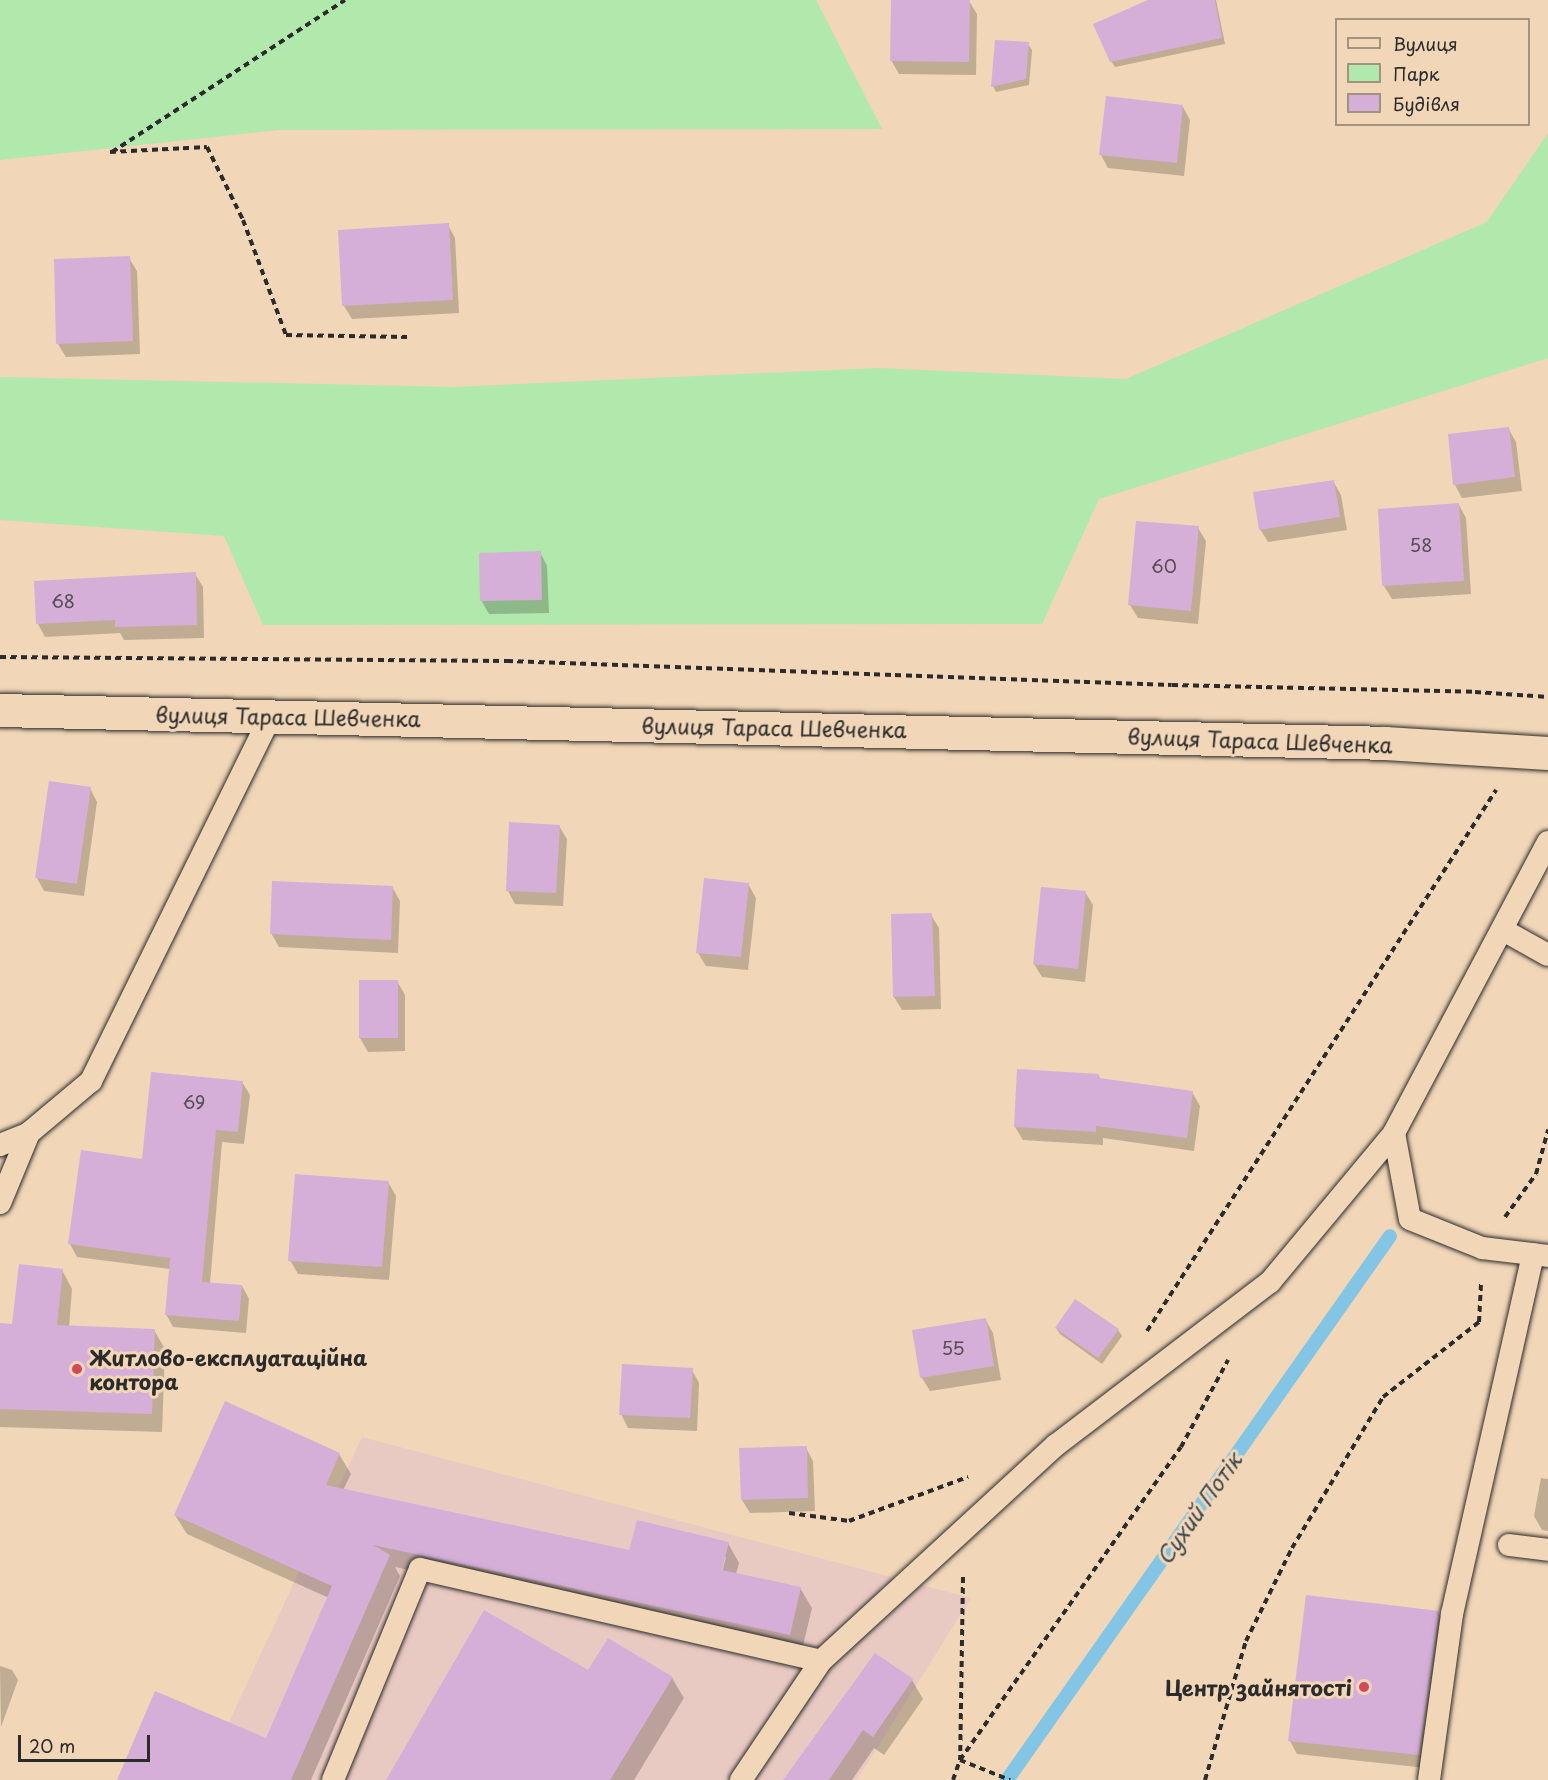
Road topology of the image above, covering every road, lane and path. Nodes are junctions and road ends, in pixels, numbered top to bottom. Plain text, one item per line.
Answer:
1 (345, 0) edge
2 (407, 337) dead end
3 (0, 657) edge
4 (1548, 697) edge
5 (0, 710) edge
6 (271, 715) junction
7 (1535, 751) edge
8 (1548, 842) edge
9 (1503, 930) junction
10 (1548, 955) edge
11 (1548, 1130) edge
12 (29, 1133) junction
13 (1394, 1133) junction
14 (0, 1145) edge
15 (0, 1203) edge
16 (1482, 1248) junction
17 (1540, 1255) edge
18 (1141, 1339) dead end
19 (1231, 1354) dead end
20 (969, 1477) dead end
21 (789, 1513) dead end
22 (963, 1530) junction
23 (1509, 1545) dead end
24 (1548, 1550) edge
25 (821, 1661) junction
26 (960, 1760) junction
27 (333, 1780) edge
28 (741, 1780) edge
29 (953, 1780) edge
30 (1010, 1780) edge
31 (1205, 1780) edge
32 (1429, 1780) edge

1 - 2 path
3 - 4 path
5 - 6 street, вулиця Тараса Шевченка
6 - 7 street, вулиця Тараса Шевченка
6 - 12 lane
7 - 18 path
8 - 9 lane
9 - 10 lane
9 - 13 lane
11 - 16 path
12 - 14 lane
12 - 15 lane
13 - 16 lane
13 - 22 lane
16 - 17 lane
16 - 31 path
17 - 32 lane
19 - 26 path
20 - 21 path
22 - 25 lane
22 - 26 path
23 - 24 lane
25 - 27 lane
25 - 28 lane
26 - 29 path
26 - 30 path

